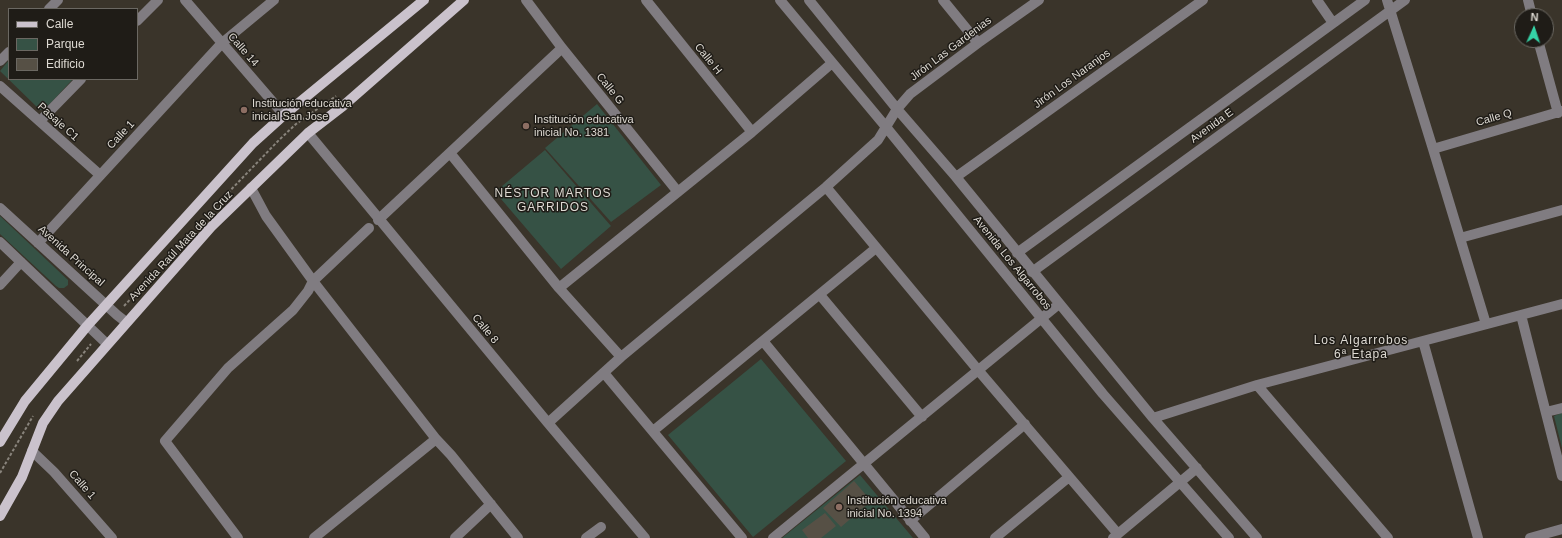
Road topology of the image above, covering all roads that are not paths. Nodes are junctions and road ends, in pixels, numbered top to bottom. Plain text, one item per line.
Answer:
1 (58, 0) edge
2 (158, 0) edge
3 (185, 0) edge
4 (274, 0) edge
5 (424, 0) edge
6 (464, 0) edge
7 (526, 0) edge
8 (646, 0) edge
9 (780, 0) edge
10 (808, 0) edge
11 (943, 0) edge
12 (1039, 0) edge
13 (1203, 0) edge
14 (1317, 0) edge
15 (1365, 0) edge
16 (1387, 0) edge
17 (1404, 0) edge
18 (50, 8) edge
19 (1390, 11) junction
20 (138, 20) edge
21 (1333, 24) junction
22 (978, 42) junction
23 (222, 44) junction
24 (562, 48) junction
25 (1540, 48) edge
26 (8, 53) edge
27 (0, 61) edge
28 (832, 63) junction
29 (80, 80) edge
30 (0, 86) edge
31 (897, 109) junction
32 (1560, 112) edge
33 (284, 115) junction
34 (40, 121) junction
35 (886, 127) junction
36 (752, 132) junction
37 (308, 133) junction
38 (1433, 148) junction
39 (450, 153) junction
40 (100, 175) junction
41 (956, 177) junction
42 (826, 187) junction
43 (251, 188) junction
44 (678, 192) junction
45 (0, 208) edge
46 (1562, 210) edge
47 (378, 220) junction
48 (369, 228) dead end
49 (1460, 238) junction
50 (0, 242) edge
51 (38, 243) junction
52 (876, 248) junction
53 (1017, 253) junction
54 (21, 262) junction
55 (1032, 272) junction
56 (313, 281) junction
57 (0, 285) edge
58 (559, 288) junction
59 (820, 295) junction
60 (106, 304) junction
61 (1059, 304) junction
62 (1562, 304) edge
63 (1521, 314) junction
64 (1040, 318) junction
65 (126, 322) junction
66 (1486, 324) junction
67 (87, 326) junction
68 (763, 341) junction
69 (1423, 341) junction
70 (107, 344) junction
71 (622, 357) junction
72 (978, 370) junction
73 (604, 373) junction
74 (1257, 385) junction
75 (1562, 408) edge
76 (1546, 412) junction
77 (922, 417) junction
78 (1154, 418) junction
79 (548, 423) junction
80 (1025, 424) junction
81 (653, 431) junction
82 (436, 439) junction
83 (0, 442) edge
84 (32, 451) junction
85 (863, 464) junction
86 (1197, 468) junction
87 (1562, 476) edge
88 (1070, 477) junction
89 (1180, 482) junction
90 (491, 504) junction
91 (0, 516) edge
92 (910, 521) junction
93 (601, 527) dead end
94 (1562, 529) edge
95 (1116, 536) edge
96 (112, 538) edge
97 (238, 538) edge
98 (314, 538) edge
99 (455, 538) edge
100 (518, 538) edge
101 (586, 538) edge
102 (645, 538) edge
103 (742, 538) edge
104 (773, 538) edge
105 (925, 538) edge
106 (996, 538) edge
107 (1229, 538) edge
108 (1257, 538) edge
109 (1388, 538) edge
110 (1478, 538) edge
111 (1530, 538) edge

1 - 18 street
2 - 20 street
3 - 23 street, Calle 14
4 - 23 street, Calle 1
5 - 33 main road, Avenida Raúl Mata de la Cruz
6 - 37 main road, Avenida Raúl Mata de la Cruz
7 - 24 street, Calle G
8 - 36 street, Calle H
9 - 28 street, Avenida Los Algarrobos
10 - 31 street, Avenida Los Algarrobos
11 - 22 street
12 - 22 street, Jirón Las Gardenias
13 - 41 street, Jirón Los Naranjos
14 - 21 street
15 - 21 street, Avenida E
16 - 19 street
17 - 19 street, Avenida E
19 - 38 street
19 - 55 street, Avenida E
21 - 53 street, Avenida E
22 - 31 street, Jirón Las Gardenias
23 - 33 street, Calle 14
23 - 40 street, Calle 1
24 - 39 street
24 - 44 street, Calle G
25 - 32 street
26 - 27 street
28 - 35 street, Avenida Los Algarrobos
28 - 36 street
29 - 34 street
30 - 34 street, Pasaje C1
31 - 35 street, Jirón Las Gardenias
31 - 41 street, Avenida Los Algarrobos
32 - 38 street, Calle Q
33 - 60 main road, Avenida Raúl Mata de la Cruz
34 - 40 street, Pasaje C1
35 - 42 street, Jirón Las Gardenias
35 - 64 street, Avenida Los Algarrobos
36 - 44 street
37 - 43 main road, Avenida Raúl Mata de la Cruz
37 - 47 street, Calle 8
38 - 49 street
39 - 47 street
39 - 58 street
40 - 51 street, Calle 1
41 - 53 street, Avenida Los Algarrobos
42 - 52 street
42 - 71 street, Jirón Las Gardenias
43 - 56 street
43 - 65 main road, Avenida Raúl Mata de la Cruz
44 - 58 street
45 - 51 street, Avenida Principal
46 - 49 street
47 - 79 street, Calle 8
48 - 56 street
49 - 66 street
50 - 54 street
51 - 60 street, Avenida Principal
52 - 59 street
52 - 72 street
53 - 55 street, Avenida Los Algarrobos
54 - 57 street
54 - 67 street
55 - 61 street, Avenida Los Algarrobos
56 - 82 street
56 - 97 street
58 - 71 street
59 - 68 street
59 - 77 street
60 - 65 street, Avenida Principal
60 - 67 main road, Avenida Raúl Mata de la Cruz
61 - 64 street
61 - 78 street, Avenida Los Algarrobos
62 - 63 street
63 - 66 street
63 - 76 street
64 - 72 street
64 - 89 street, Avenida Los Algarrobos
65 - 70 main road, Avenida Raúl Mata de la Cruz
66 - 69 street
67 - 70 street
67 - 83 main road, Avenida Raúl Mata de la Cruz
68 - 81 street
68 - 85 street
69 - 74 street
69 - 110 street
70 - 84 main road, Avenida Raúl Mata de la Cruz
71 - 73 street, Jirón Las Gardenias
72 - 77 street
72 - 80 street
73 - 79 street, Jirón Las Gardenias
73 - 81 street
74 - 78 street
74 - 109 street
75 - 76 street
76 - 87 street
77 - 85 street
78 - 86 street, Avenida Los Algarrobos
79 - 102 street, Calle 8
80 - 88 street
80 - 92 street
81 - 103 street
82 - 90 street
82 - 98 street
84 - 91 main road, Avenida Raúl Mata de la Cruz
84 - 96 street, Calle 1
85 - 92 street
85 - 104 street
86 - 89 street
86 - 108 street, Avenida Los Algarrobos
88 - 95 street
88 - 106 street
89 - 95 street
89 - 107 street, Avenida Los Algarrobos
90 - 99 street
90 - 100 street
92 - 105 street
93 - 101 street
94 - 111 street

